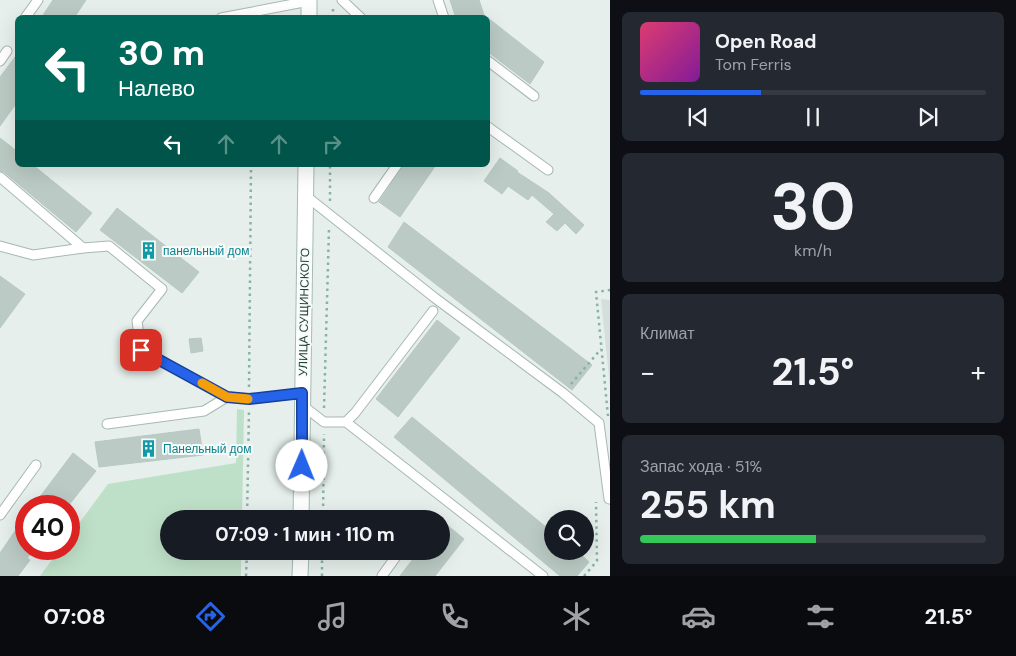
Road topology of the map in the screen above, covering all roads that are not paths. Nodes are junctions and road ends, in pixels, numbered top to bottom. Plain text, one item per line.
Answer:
1 (38, 0) edge
2 (309, 0) edge
3 (342, 0) edge
4 (438, 0) edge
5 (27, 15) edge
6 (235, 15) edge
7 (309, 15) edge
8 (358, 15) edge
9 (443, 15) edge
10 (7, 51) dead end
11 (0, 61) edge
12 (490, 62) edge
13 (534, 96) dead end
14 (490, 128) edge
15 (306, 167) edge
16 (396, 167) edge
17 (548, 170) dead end
18 (0, 177) edge
19 (306, 196) junction
20 (374, 198) dead end
21 (0, 246) edge
22 (84, 248) junction
23 (433, 312) dead end
24 (227, 397) junction
25 (302, 399) junction
26 (346, 422) junction
27 (107, 424) dead end
28 (36, 465) dead end
29 (609, 499) edge
30 (301, 510) edge
31 (0, 515) edge
32 (301, 560) edge
33 (394, 560) edge
34 (300, 576) edge
35 (382, 576) edge
36 (543, 576) edge

1 - 5 lane
2 - 6 lane
2 - 7 street
3 - 8 lane
4 - 9 lane
10 - 11 lane
12 - 13 lane
14 - 17 lane
15 - 19 street, УЛИЦА СУЩИНСКОГО
16 - 20 lane
18 - 22 lane
19 - 25 street, УЛИЦА СУЩИНСКОГО
19 - 29 lane
21 - 22 lane
22 - 24 lane
23 - 26 lane
24 - 25 lane
24 - 27 lane
25 - 26 lane
25 - 30 street, УЛИЦА СУЩИНСКОГО
26 - 36 lane
28 - 31 lane
32 - 34 street
33 - 35 lane

